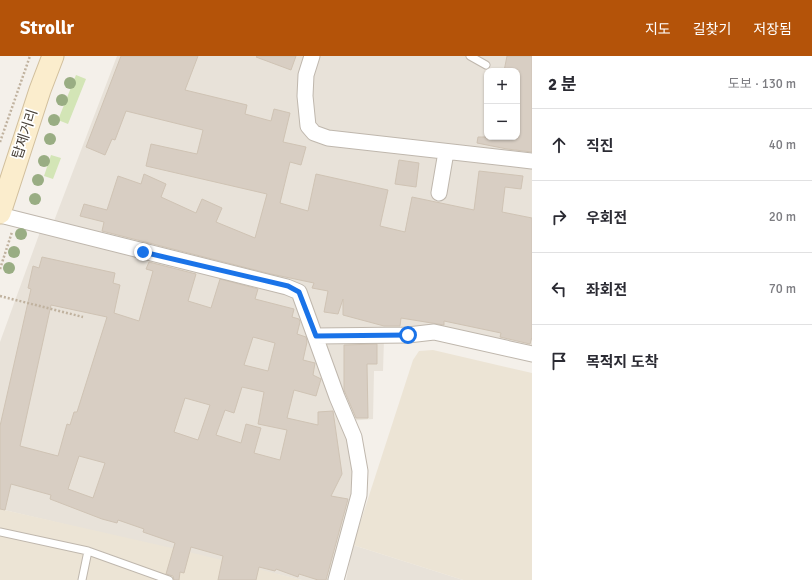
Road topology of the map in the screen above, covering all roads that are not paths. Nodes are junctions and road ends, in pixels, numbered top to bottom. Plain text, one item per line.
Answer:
1 (53, 56) edge
2 (312, 56) edge
3 (470, 56) edge
4 (486, 65) dead end
5 (446, 152) junction
6 (532, 161) edge
7 (439, 193) dead end
8 (0, 214) edge
9 (316, 336) junction
10 (532, 354) edge
11 (0, 532) edge
12 (88, 551) junction
13 (82, 580) edge
14 (169, 580) edge
15 (336, 580) edge

1 - 8 main road, 탑제거리
2 - 5 street
3 - 4 lane
5 - 6 street
5 - 7 street
8 - 9 street
9 - 10 street
9 - 15 street
11 - 12 lane
12 - 13 lane
12 - 14 lane

